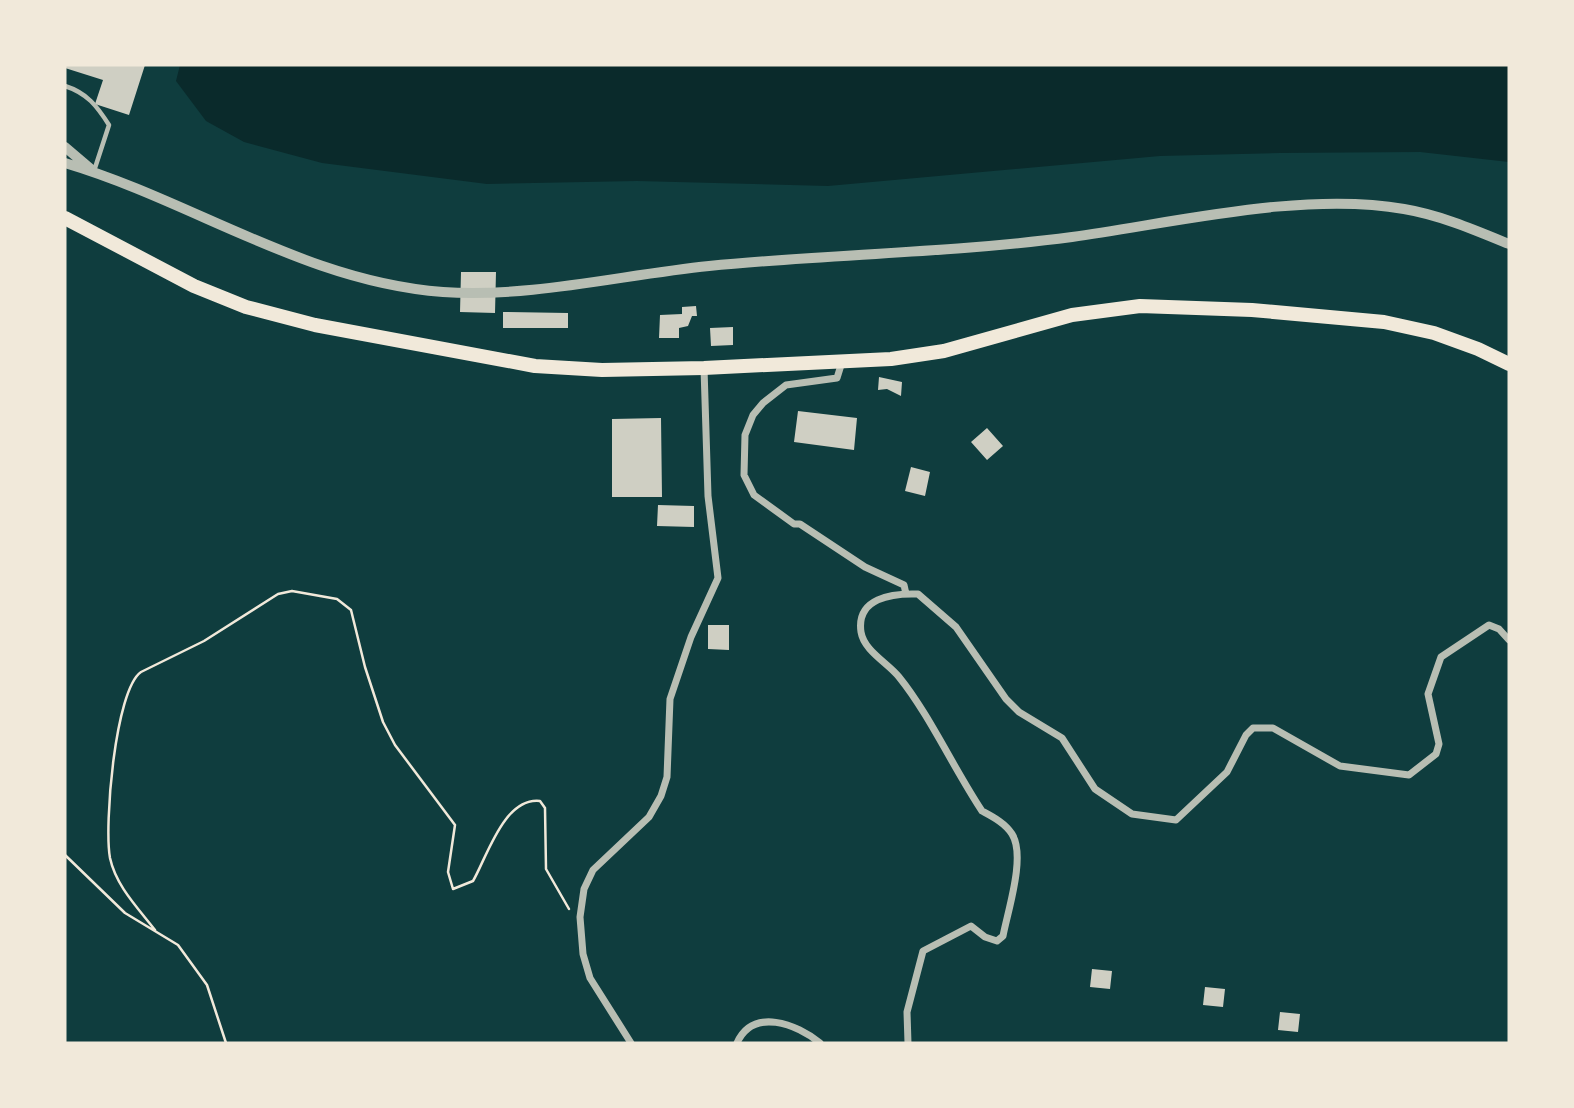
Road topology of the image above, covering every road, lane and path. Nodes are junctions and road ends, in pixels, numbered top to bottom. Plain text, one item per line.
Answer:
1 (65, 86) edge
2 (65, 147) edge
3 (65, 163) edge
4 (94, 172) junction
5 (65, 218) edge
6 (1509, 244) edge
7 (842, 361) junction
8 (1509, 364) edge
9 (704, 368) junction
10 (906, 594) junction
11 (1509, 640) edge
12 (65, 855) edge
13 (580, 918) junction
14 (155, 930) junction
15 (226, 1043) edge
16 (631, 1043) edge
17 (737, 1043) edge
18 (820, 1043) edge
19 (908, 1043) edge

1 - 4 lane
2 - 4 street
3 - 4 street
4 - 6 street
5 - 9 highway
7 - 8 highway
7 - 9 highway
7 - 10 street
9 - 13 street
10 - 11 street
10 - 19 street
12 - 14 path
13 - 14 path
13 - 16 street
14 - 15 path
17 - 18 street

